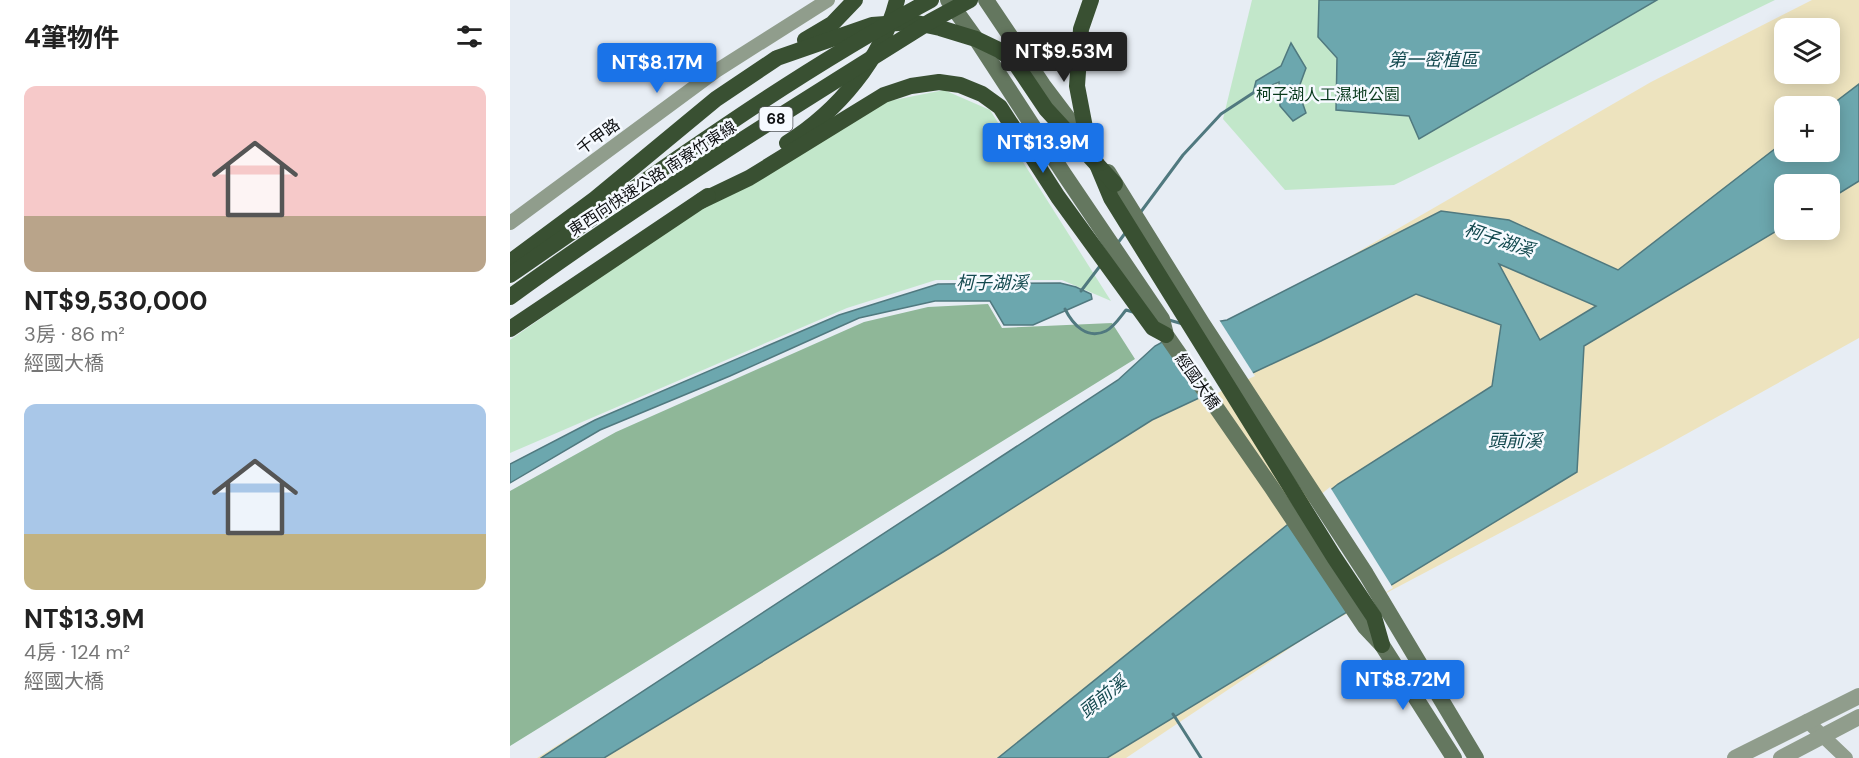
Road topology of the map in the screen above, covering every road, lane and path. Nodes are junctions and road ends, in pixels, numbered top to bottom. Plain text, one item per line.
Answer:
1 (828, 0) edge
2 (855, 0) edge
3 (897, 0) edge
4 (931, 0) edge
5 (948, 0) edge
6 (970, 0) edge
7 (986, 0) edge
8 (1091, 0) edge
9 (1102, 0) edge
10 (976, 39) junction
11 (777, 58) junction
12 (1115, 184) junction
13 (701, 201) junction
14 (510, 223) edge
15 (580, 236) junction
16 (510, 262) edge
17 (510, 275) edge
18 (510, 297) edge
19 (510, 329) edge
20 (1166, 335) junction
21 (1382, 645) junction
22 (1859, 696) edge
23 (1859, 717) edge
24 (1807, 721) junction
25 (1822, 736) junction
26 (1454, 758) edge
27 (1476, 758) edge
28 (1736, 758) edge
29 (1781, 758) edge
30 (1846, 758) edge

1 - 14 street, 千甲路
2 - 11 highway
3 - 13 highway
4 - 15 highway, 東西向快速公路 南寮竹東線 / 68
5 - 10 main road, 經國大橋
6 - 15 highway, 東西向快速公路 南寮竹東線 / 68
7 - 12 main road, 經國大橋
8 - 21 highway
9 - 12 highway
10 - 11 highway
10 - 12 highway
10 - 20 main road, 經國大橋
11 - 16 highway
12 - 27 main road, 經國大橋
13 - 19 highway
13 - 20 highway
15 - 17 highway, 東西向快速公路 南寮竹東線 / 68
15 - 18 highway, 東西向快速公路 南寮竹東線 / 68
20 - 21 main road, 經國大橋
21 - 26 main road, 經國大橋
22 - 24 street
23 - 25 street
24 - 25 street
24 - 28 street
25 - 29 street
25 - 30 street

